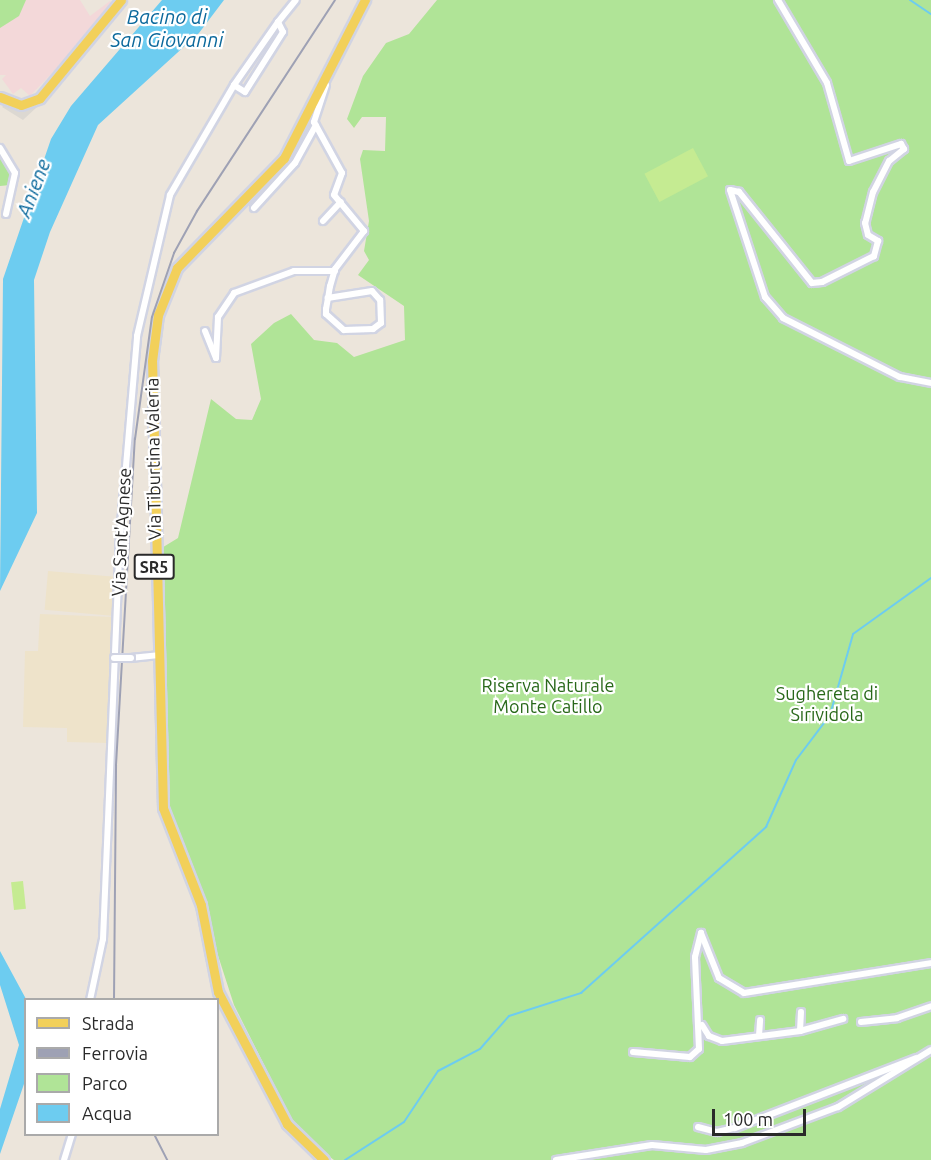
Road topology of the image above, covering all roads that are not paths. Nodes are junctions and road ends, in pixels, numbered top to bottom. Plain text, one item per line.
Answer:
1 (122, 0) edge
2 (296, 0) edge
3 (365, 0) edge
4 (778, 0) edge
5 (278, 22) junction
6 (234, 85) junction
7 (326, 85) junction
8 (2, 100) edge
9 (315, 125) junction
10 (0, 148) edge
11 (340, 202) junction
12 (254, 208) dead end
13 (6, 214) dead end
14 (323, 220) dead end
15 (335, 271) junction
16 (328, 298) junction
17 (205, 331) dead end
18 (931, 383) edge
19 (158, 655) junction
20 (114, 658) junction
21 (931, 963) edge
22 (90, 998) edge
23 (931, 1006) edge
24 (801, 1012) dead end
25 (843, 1018) dead end
26 (759, 1020) dead end
27 (700, 1022) junction
28 (861, 1022) dead end
29 (800, 1031) junction
30 (759, 1036) junction
31 (931, 1050) edge
32 (633, 1052) dead end
33 (922, 1057) junction
34 (698, 1127) dead end
35 (71, 1136) edge
36 (313, 1156) edge
37 (64, 1160) edge
38 (324, 1160) edge
39 (556, 1160) edge

1 - 8 main road
2 - 5 street, Via Sant'Agnese
3 - 7 main road, Via Tiburtina Valeria / SR5
4 - 18 street
5 - 6 street, Via Sant'Agnese
5 - 6 street
6 - 20 street, Via Sant'Agnese
7 - 9 street
7 - 19 main road, Via Tiburtina Valeria / SR5
9 - 11 street
9 - 12 street
10 - 13 street
11 - 14 street
11 - 15 street
15 - 16 street
15 - 17 street
16 - 16 street
19 - 20 street, bridge
19 - 36 main road, Via Tiburtina Valeria / SR5
20 - 22 street, Via Sant'Agnese
21 - 27 street
23 - 28 street
24 - 29 street
25 - 29 street
26 - 30 street
27 - 30 street
27 - 32 street
29 - 30 street
31 - 33 street
33 - 34 street
33 - 39 street
35 - 37 street
36 - 38 main road, Via Tiburtina Valeria / SR5

